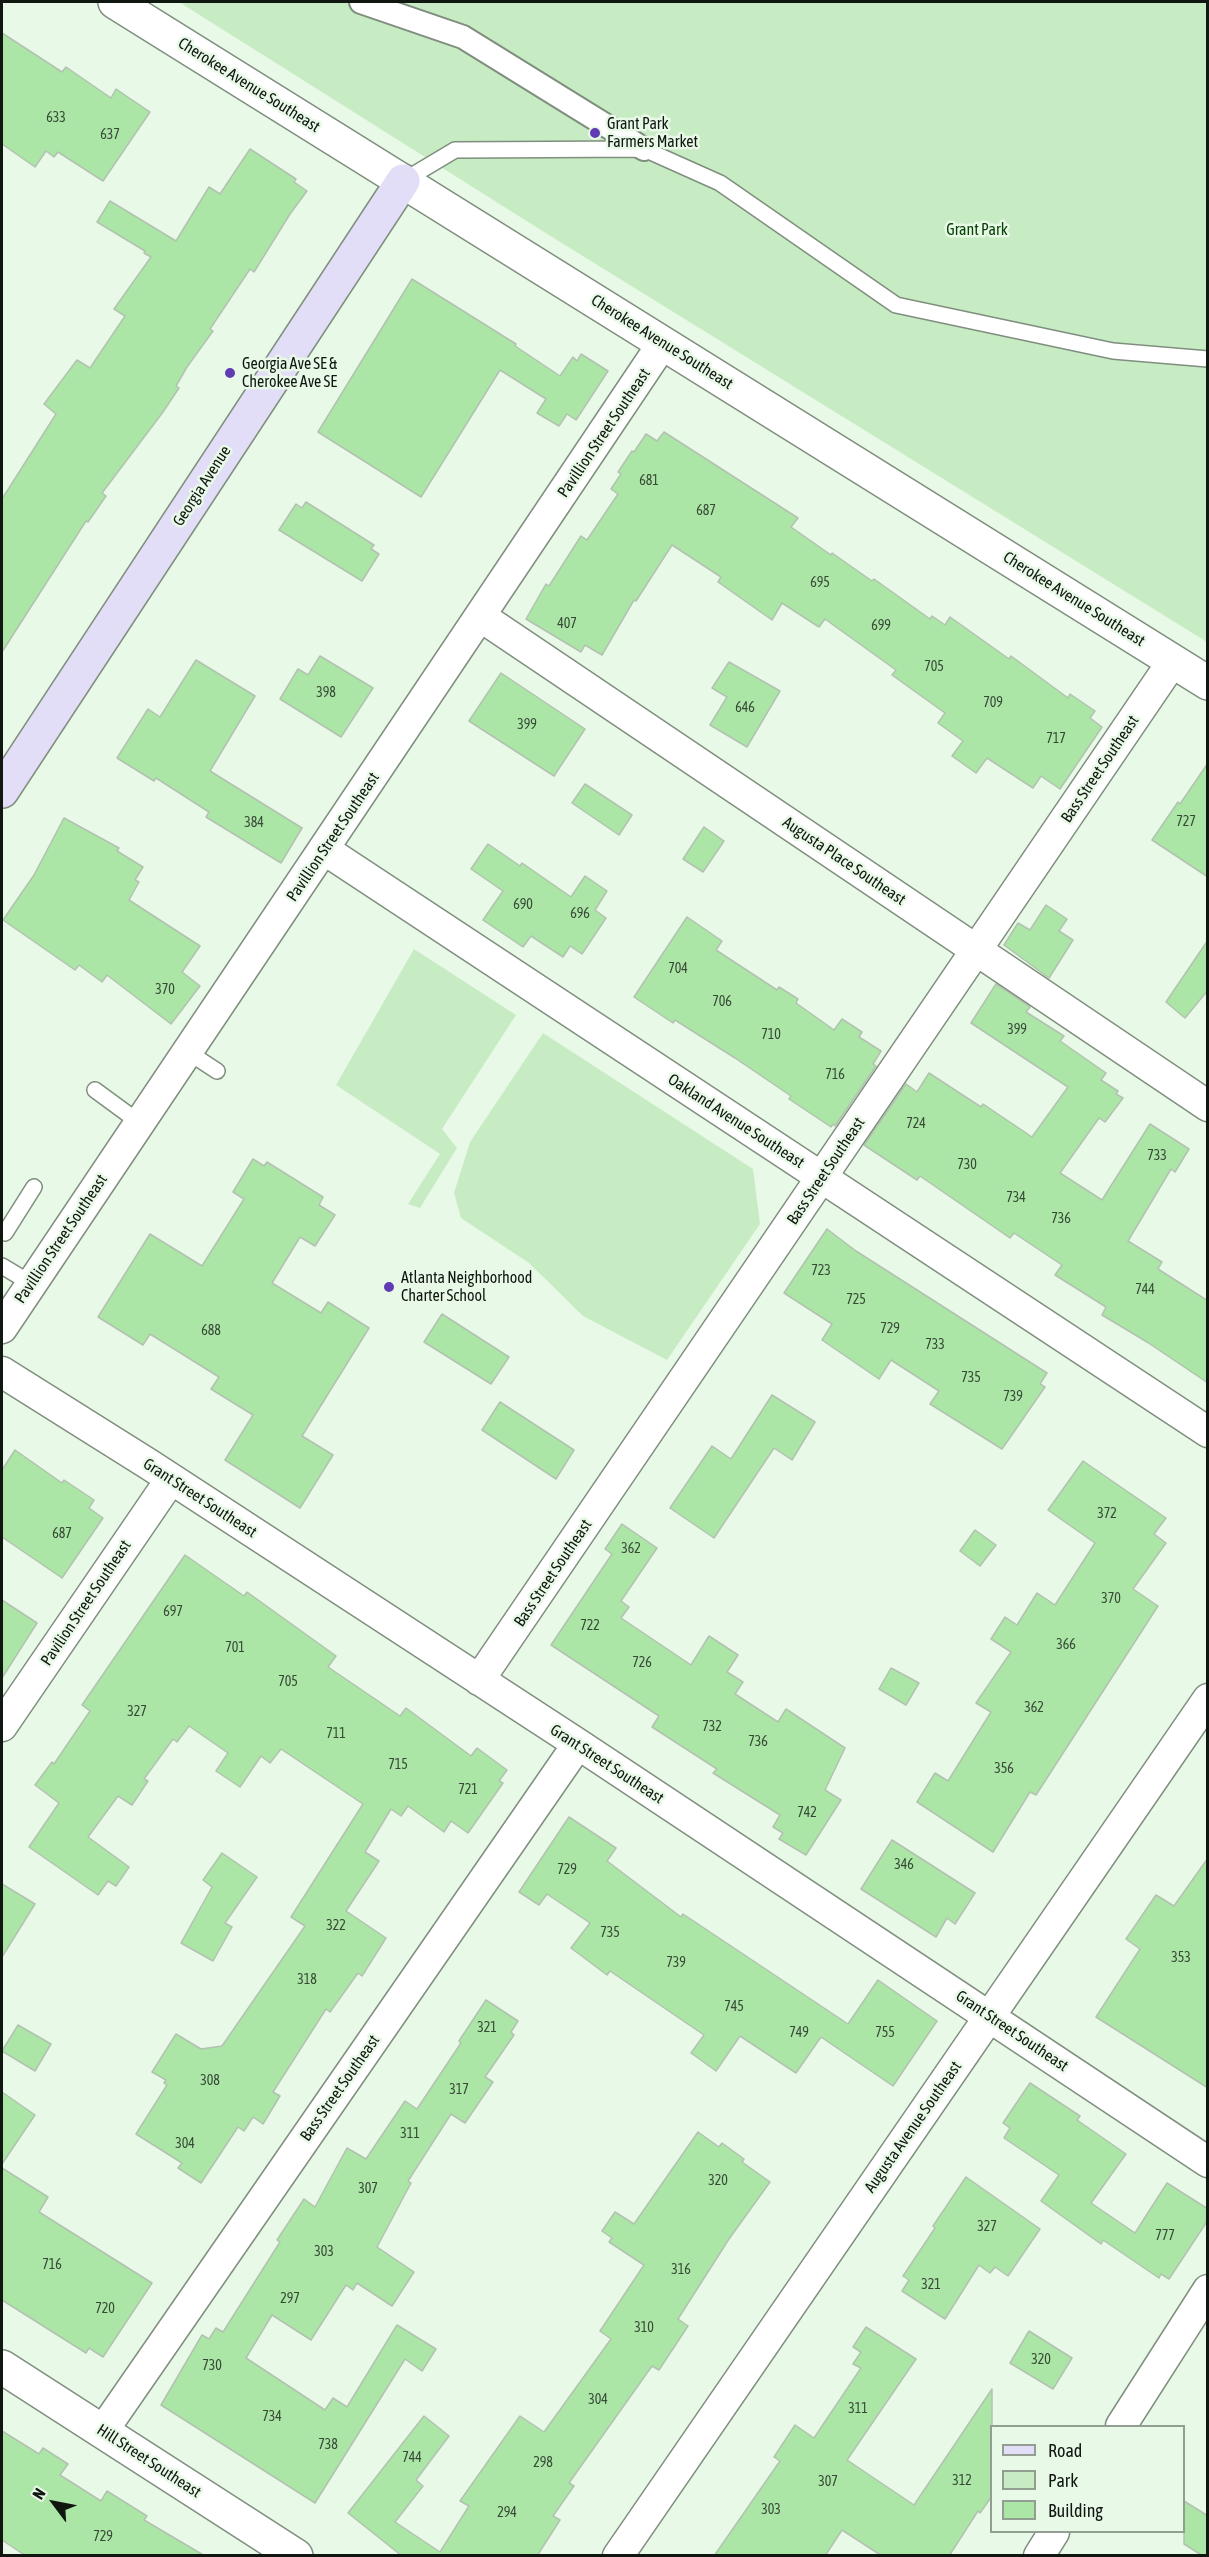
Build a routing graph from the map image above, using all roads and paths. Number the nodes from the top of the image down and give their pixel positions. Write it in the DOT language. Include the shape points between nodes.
graph roads {
  1 [pos="116,2"];
  2 [pos="362,2"];
  3 [pos="644,149"];
  4 [pos="403,181"];
  5 [pos="663,343"];
  6 [pos="1208,359"];
  7 [pos="480,616"];
  8 [pos="1173,661"];
  9 [pos="1208,683"];
  10 [pos="2,791"];
  11 [pos="325,850"];
  12 [pos="977,950"];
  13 [pos="188,1052"];
  14 [pos="218,1071"];
  15 [pos="94,1090"];
  16 [pos="1208,1106"];
  17 [pos="140,1123"];
  18 [pos="822,1177"];
  19 [pos="34,1186"];
  20 [pos="5,1233"];
  21 [pos="2,1266"];
  22 [pos="32,1284"];
  23 [pos="2,1329"];
  24 [pos="2,1372"];
  25 [pos="1208,1432"];
  26 [pos="171,1479"];
  27 [pos="479,1680"];
  28 [pos="1208,1699"];
  29 [pos="2,1726"];
  30 [pos="578,1744"];
  31 [pos="989,2016"];
  32 [pos="1208,2162"];
  33 [pos="1208,2290"];
  34 [pos="2,2367"];
  35 [pos="1122,2425"];
  36 [pos="102,2432"];
  37 [pos="1053,2533"];
  38 [pos="296,2556"];
  39 [pos="618,2556"];
  40 [pos="1039,2556"];
  1 -- 4 [label="street, Cherokee Avenue Southeast"];
  2 -- 3 [label="street" via="463,37"];
  3 -- 4 [label="lane" via="455,150"];
  3 -- 6 [label="lane" via="720,183 896,305 1113,351"];
  4 -- 5 [label="street, Cherokee Avenue Southeast"];
  4 -- 10 [label="main road, Georgia Avenue"];
  5 -- 7 [label="street, Pavillion Street Southeast"];
  5 -- 8 [label="street, Cherokee Avenue Southeast"];
  7 -- 11 [label="street, Pavillion Street Southeast"];
  7 -- 12 [label="street, Augusta Place Southeast"];
  8 -- 9 [label="street, Cherokee Avenue Southeast"];
  8 -- 12 [label="street, Bass Street Southeast"];
  11 -- 13 [label="street, Pavillion Street Southeast"];
  11 -- 18 [label="street, Oakland Avenue Southeast"];
  12 -- 16 [label="street, Augusta Place Southeast"];
  12 -- 18 [label="street, Bass Street Southeast"];
  13 -- 14 [label="lane"];
  13 -- 17 [label="street, Pavillion Street Southeast"];
  15 -- 17 [label="lane"];
  17 -- 22 [label="street, Pavillion Street Southeast"];
  18 -- 25 [label="street, Oakland Avenue Southeast"];
  18 -- 27 [label="street, Bass Street Southeast"];
  19 -- 20 [label="lane"];
  21 -- 22 [label="lane"];
  22 -- 23 [label="street, Pavillion Street Southeast"];
  24 -- 26 [label="street, Grant Street Southeast"];
  26 -- 27 [label="street, Grant Street Southeast"];
  26 -- 29 [label="street, Pavilion Street Southeast"];
  27 -- 30 [label="street, Grant Street Southeast"];
  28 -- 31 [label="street, Augusta Avenue Southeast"];
  30 -- 31 [label="street, Grant Street Southeast"];
  30 -- 36 [label="street, Bass Street Southeast"];
  31 -- 32 [label="street, Grant Street Southeast"];
  31 -- 39 [label="street, Augusta Avenue Southeast"];
  33 -- 35 [label="street"];
  34 -- 36 [label="street, Hill Street Southeast"];
  36 -- 38 [label="street, Hill Street Southeast"];
  37 -- 40 [label="street"];
}
